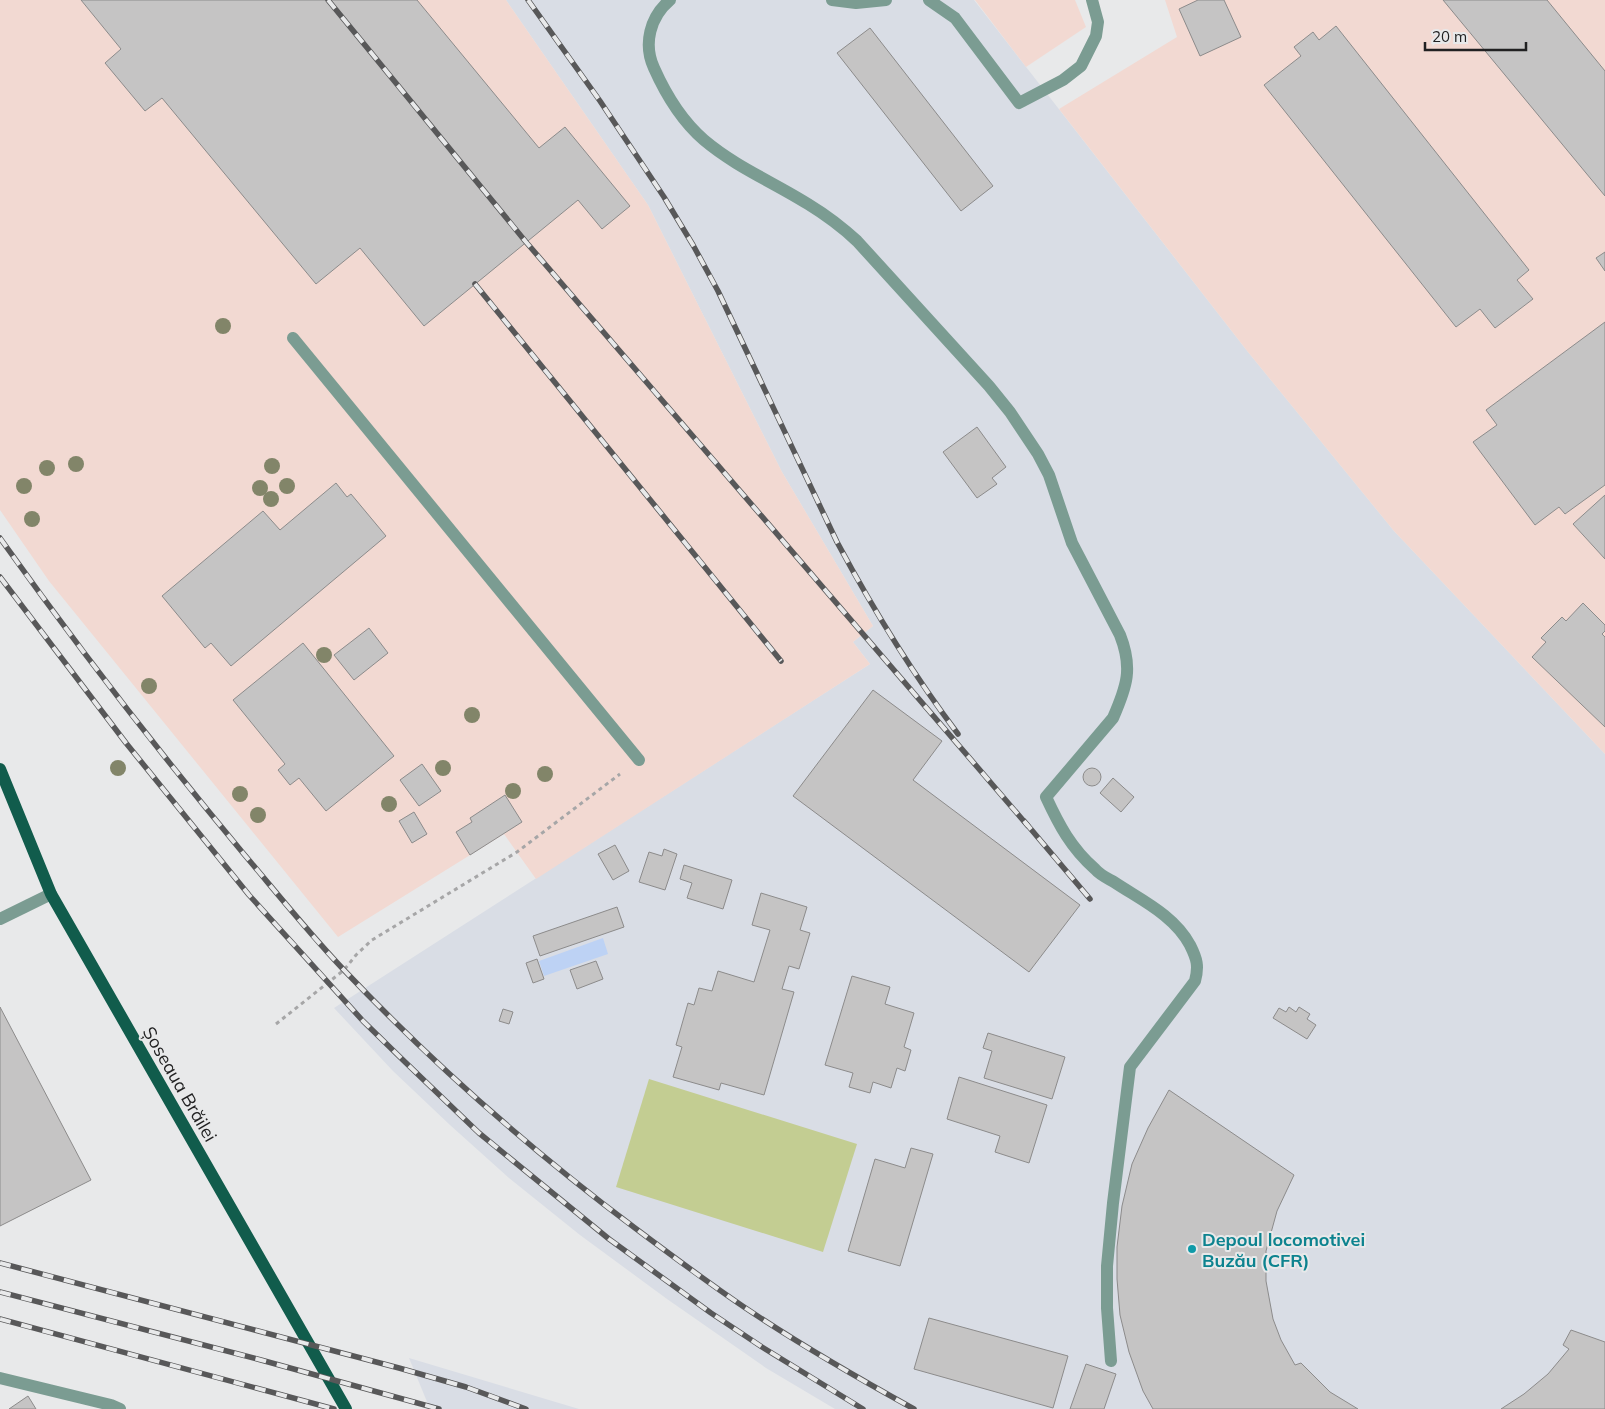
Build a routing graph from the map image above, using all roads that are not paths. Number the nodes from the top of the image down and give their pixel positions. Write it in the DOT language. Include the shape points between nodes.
graph roads {
  1 [pos="670,0"];
  2 [pos="832,0"];
  3 [pos="886,0"];
  4 [pos="929,0"];
  5 [pos="1092,0"];
  6 [pos="293,338"];
  7 [pos="639,760"];
  8 [pos="0,769"];
  9 [pos="51,894"];
  10 [pos="0,919"];
  11 [pos="1111,1361"];
  12 [pos="0,1378"];
  13 [pos="120,1409"];
  14 [pos="346,1409"];
  1 -- 11 [label="street" via="654,18 648,46 652,64 670,99 703,139 722,154 808,204 845,230 989,386 1010,412 1049,475 1072,543 1126,649 1128,674 1114,718 1046,797 1059,826 1096,872 1145,901 1185,935 1198,970 1195,982 1130,1067 1107,1266"];
  2 -- 3 [label="street" via="856,3"];
  4 -- 5 [label="street" via="955,18 1019,103 1063,80 1081,66 1096,36 1098,22"];
  6 -- 7 [label="street"];
  8 -- 9 [label="main road, Șoseaua Brăilei"];
  9 -- 10 [label="street"];
  9 -- 14 [label="main road, Șoseaua Brăilei"];
  12 -- 13 [label="street"];
}
